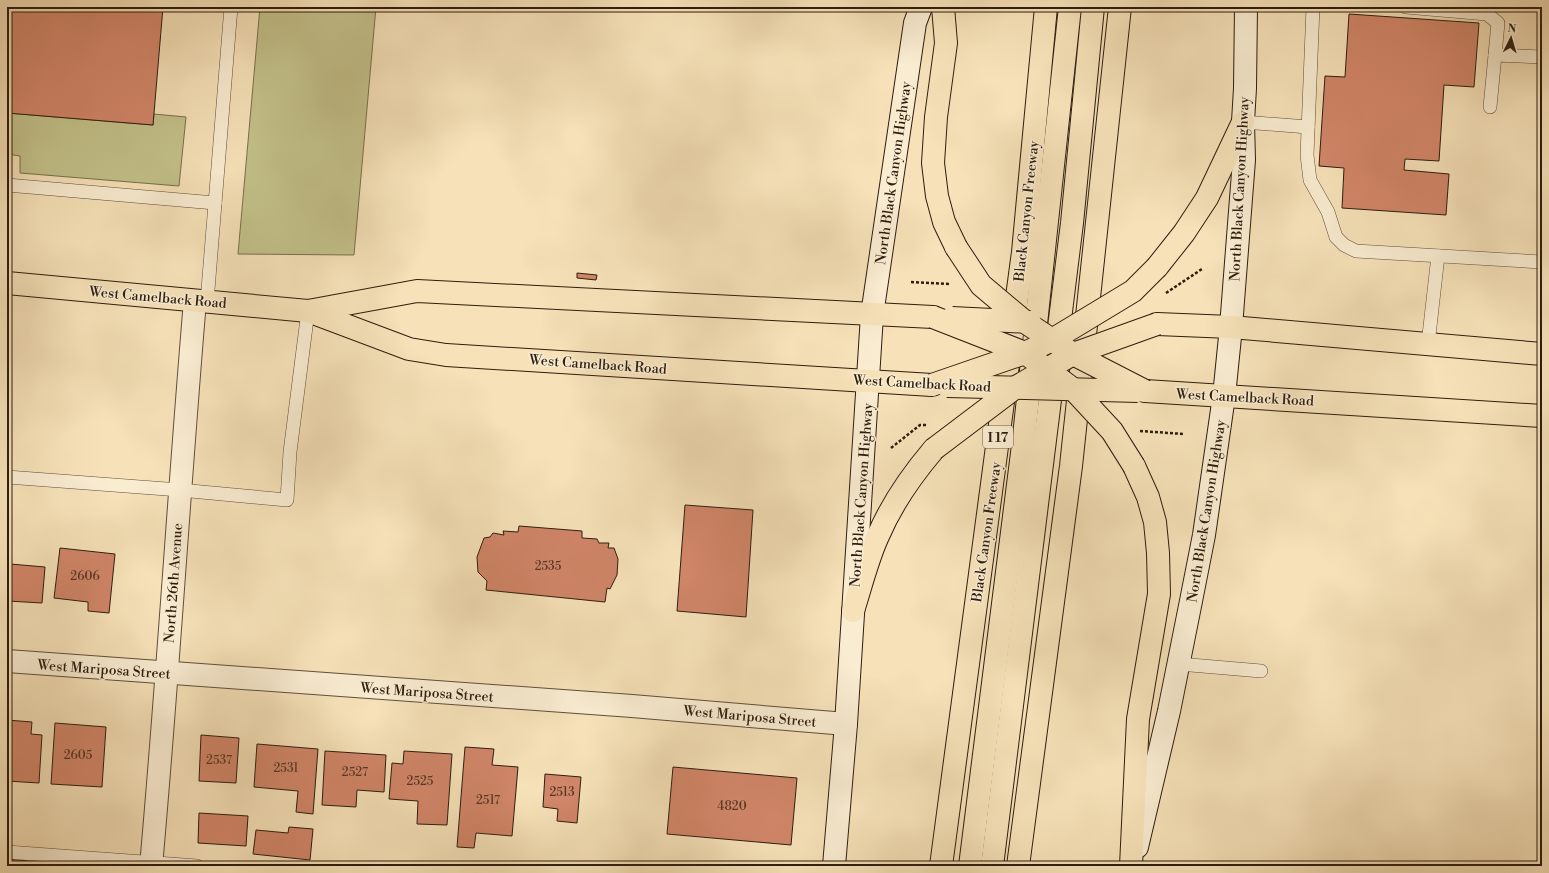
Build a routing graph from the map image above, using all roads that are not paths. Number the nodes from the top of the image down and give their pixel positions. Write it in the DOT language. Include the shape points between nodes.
graph roads {
  1 [pos="231,7"];
  2 [pos="921,7"];
  3 [pos="943,7"];
  4 [pos="1046,7"];
  5 [pos="1070,7"];
  6 [pos="1094,7"];
  7 [pos="1120,7"];
  8 [pos="1246,7"];
  9 [pos="1314,7"];
  10 [pos="1406,7"];
  11 [pos="1495,55"];
  12 [pos="1542,57"];
  13 [pos="1490,107"];
  14 [pos="1243,122"];
  15 [pos="1308,127"];
  16 [pos="7,185"];
  17 [pos="215,203"];
  18 [pos="1438,256"];
  19 [pos="1542,262"];
  20 [pos="7,283"];
  21 [pos="201,301"];
  22 [pos="308,311"];
  23 [pos="872,315"];
  24 [pos="933,317"];
  25 [pos="1025,322"];
  26 [pos="1157,324"];
  27 [pos="1078,325"];
  28 [pos="1231,327"];
  29 [pos="1052,340"];
  30 [pos="1428,344"];
  31 [pos="1025,353"];
  32 [pos="1073,354"];
  33 [pos="1542,354"];
  34 [pos="1047,370"];
  35 [pos="868,381"];
  36 [pos="932,385"];
  37 [pos="1016,387"];
  38 [pos="1073,389"];
  39 [pos="1145,392"];
  40 [pos="1224,396"];
  41 [pos="1542,416"];
  42 [pos="7,477"];
  43 [pos="180,490"];
  44 [pos="853,611"];
  45 [pos="7,661"];
  46 [pos="1179,664"];
  47 [pos="1261,671"];
  48 [pos="167,674"];
  49 [pos="846,724"];
  50 [pos="7,852"];
  51 [pos="151,864"];
  52 [pos="197,866"];
  53 [pos="834,866"];
  54 [pos="941,866"];
  55 [pos="970,866"];
  56 [pos="992,866"];
  57 [pos="1018,866"];
  58 [pos="1132,866"];
  1 -- 17 [label="lane"];
  2 -- 23 [label="main road, North Black Canyon Highway" via="916,23"];
  3 -- 25 [label="main road, bridge" via="946,43 933,163 937,196 944,222 956,247 981,285"];
  4 -- 54 [label="main road, Black Canyon Freeway / I 17" via="1023,252"];
  5 -- 55 [label="main road" via="1022,453"];
  6 -- 56 [label="main road" via="1072,223"];
  7 -- 57 [label="main road" via="1071,466"];
  8 -- 14 [label="main road, North Black Canyon Highway"];
  9 -- 15 [label="lane"];
  10 -- 11 [label="lane" via="1487,14 1498,23"];
  11 -- 12 [label="lane"];
  11 -- 13 [label="lane"];
  14 -- 15 [label="lane"];
  14 -- 27 [label="main road, bridge" via="1206,198 1184,233 1157,267 1133,291"];
  14 -- 28 [label="main road, North Black Canyon Highway" via="1244,160"];
  15 -- 18 [label="lane" via="1307,155 1310,180 1328,212 1336,237 1344,245 1356,251"];
  16 -- 17 [label="lane"];
  17 -- 21 [label="lane"];
  18 -- 19 [label="lane"];
  18 -- 30 [label="lane"];
  20 -- 21 [label="main road, West Camelback Road"];
  21 -- 22 [label="main road, West Camelback Road"];
  21 -- 43 [label="main road, North 26th Avenue" via="189,370"];
  22 -- 23 [label="main road, West Camelback Road" via="417,291"];
  22 -- 35 [label="main road, West Camelback Road" via="409,349 446,355"];
  22 -- 43 [label="lane" via="290,452 287,500"];
  23 -- 24 [label="main road, West Camelback Road"];
  23 -- 35 [label="main road, North Black Canyon Highway"];
  24 -- 25 [label="main road, West Camelback Road, bridge"];
  24 -- 31 [label="main road, bridge"];
  25 -- 27 [label="main road, West Camelback Road, bridge"];
  25 -- 29 [label="main road, bridge"];
  26 -- 27 [label="main road, West Camelback Road, bridge"];
  26 -- 28 [label="main road, West Camelback Road"];
  26 -- 32 [label="main road, bridge"];
  27 -- 29 [label="main road, bridge"];
  28 -- 30 [label="main road, West Camelback Road"];
  28 -- 40 [label="main road, North Black Canyon Highway"];
  29 -- 31 [label="main road, bridge"];
  29 -- 32 [label="main road, bridge"];
  30 -- 33 [label="main road, West Camelback Road"];
  31 -- 34 [label="main road, bridge"];
  31 -- 36 [label="main road, bridge"];
  32 -- 34 [label="main road, bridge"];
  32 -- 39 [label="main road, bridge"];
  34 -- 37 [label="main road, bridge"];
  34 -- 38 [label="main road, bridge"];
  35 -- 36 [label="main road, West Camelback Road"];
  35 -- 44 [label="main road, North Black Canyon Highway"];
  36 -- 37 [label="main road, West Camelback Road, bridge"];
  37 -- 38 [label="main road, West Camelback Road, bridge"];
  37 -- 44 [label="main road, bridge" via="934,449 914,473 895,501 878,536"];
  38 -- 39 [label="main road, West Camelback Road, bridge"];
  38 -- 58 [label="main road, bridge" via="1112,431 1134,466 1148,497 1155,522 1159,594 1138,719"];
  39 -- 40 [label="main road, West Camelback Road"];
  40 -- 41 [label="main road, West Camelback Road"];
  40 -- 46 [label="main road, North Black Canyon Highway" via="1204,535"];
  42 -- 43 [label="lane"];
  43 -- 48 [label="main road, North 26th Avenue"];
  44 -- 49 [label="main road, North Black Canyon Highway"];
  45 -- 48 [label="main road, West Mariposa Street"];
  46 -- 47 [label="lane"];
  46 -- 58 [label="main road, North Black Canyon Highway"];
  48 -- 49 [label="main road, West Mariposa Street" via="632,706"];
  48 -- 51 [label="main road, North 26th Avenue"];
  49 -- 53 [label="main road, North Black Canyon Highway"];
  50 -- 51 [label="lane"];
  51 -- 52 [label="lane"];
}
